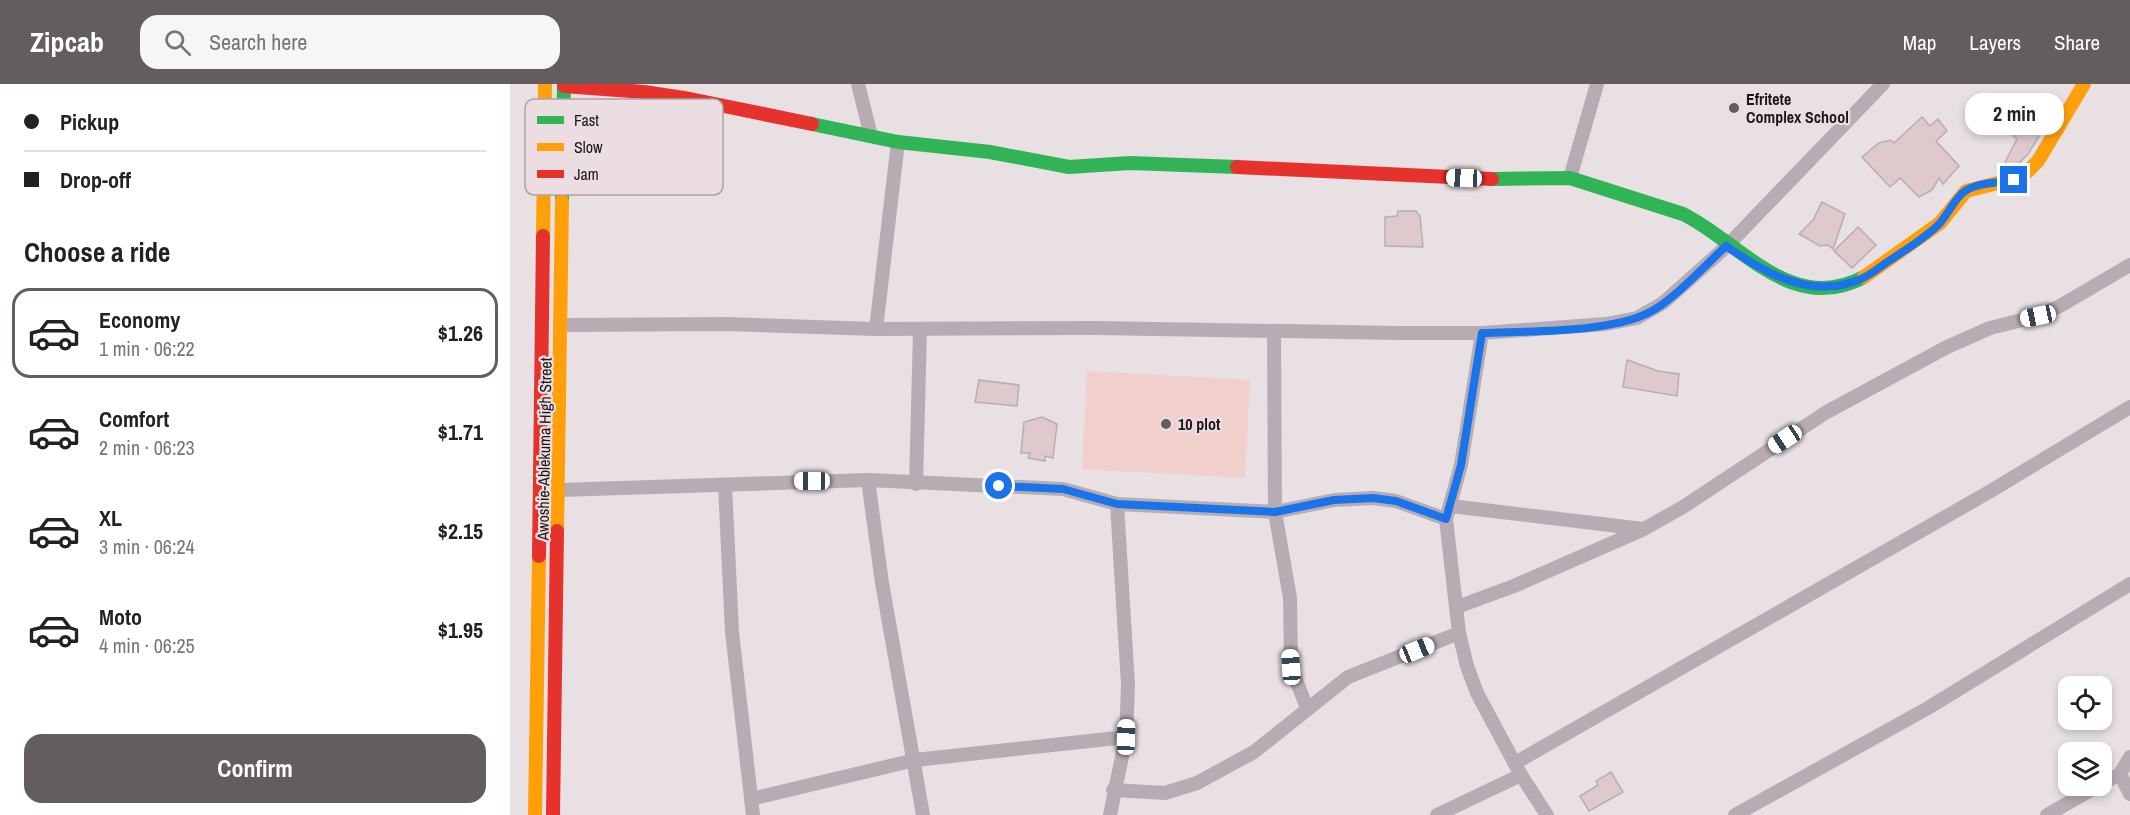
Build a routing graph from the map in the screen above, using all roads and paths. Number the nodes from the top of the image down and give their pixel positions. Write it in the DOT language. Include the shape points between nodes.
graph roads {
  1 [pos="545,84"];
  2 [pos="858,84"];
  3 [pos="1597,84"];
  4 [pos="1883,84"];
  5 [pos="2084,84"];
  6 [pos="564,85"];
  7 [pos="545,99"];
  8 [pos="690,99"];
  9 [pos="723,106"];
  10 [pos="871,136"];
  11 [pos="898,142"];
  12 [pos="1570,178"];
  13 [pos="543,195"];
  14 [pos="563,195"];
  15 [pos="1726,246"];
  16 [pos="2130,265"];
  17 [pos="562,325"];
  18 [pos="876,329"];
  19 [pos="920,330"];
  20 [pos="1274,333"];
  21 [pos="1482,333"];
  22 [pos="2130,406"];
  23 [pos="868,480"];
  24 [pos="916,484"];
  25 [pos="725,485"];
  26 [pos="560,490"];
  27 [pos="1117,504"];
  28 [pos="1275,512"];
  29 [pos="1449,513"];
  30 [pos="1644,529"];
  31 [pos="2130,584"];
  32 [pos="1456,607"];
  33 [pos="1459,633"];
  34 [pos="1307,708"];
  35 [pos="1126,737"];
  36 [pos="2130,757"];
  37 [pos="915,760"];
  38 [pos="1518,769"];
  39 [pos="2120,774"];
  40 [pos="2112,778"];
  41 [pos="1113,790"];
  42 [pos="2130,794"];
  43 [pos="2081,796"];
  44 [pos="751,799"];
  45 [pos="535,815"];
  46 [pos="554,815"];
  47 [pos="753,815"];
  48 [pos="923,815"];
  49 [pos="1110,815"];
  50 [pos="1437,815"];
  51 [pos="1547,815"];
  52 [pos="1735,815"];
  53 [pos="2047,815"];
  1 -- 7 [label="street, Awoshie-Ablekuma High Street"];
  2 -- 10 [label="street"];
  3 -- 12 [label="street"];
  4 -- 15 [label="street"];
  5 -- 15 [label="street" via="2038,161 2022,177 1966,191 1940,223 1862,279 1833,287 1802,285 1756,266"];
  6 -- 8 [label="street"];
  9 -- 10 [label="street"];
  10 -- 11 [label="street"];
  11 -- 12 [label="street" via="990,152 1069,167 1200,164 1511,180"];
  11 -- 18 [label="street"];
  12 -- 15 [label="street" via="1683,214 1699,222"];
  13 -- 45 [label="street, Awoshie-Ablekuma High Street"];
  14 -- 17 [label="street, Awoshie-Ablekuma High Street"];
  15 -- 21 [label="street" via="1663,303 1637,318 1562,329"];
  16 -- 30 [label="street" via="2045,313 1990,328 1947,347 1825,413"];
  17 -- 18 [label="street" via="727,324"];
  17 -- 26 [label="street, Awoshie-Ablekuma High Street"];
  18 -- 19 [label="street"];
  19 -- 20 [label="street" via="1084,328"];
  19 -- 24 [label="street"];
  20 -- 21 [label="street"];
  20 -- 28 [label="street"];
  21 -- 29 [label="street" via="1472,405"];
  22 -- 38 [label="street"];
  23 -- 24 [label="street"];
  23 -- 25 [label="street"];
  23 -- 37 [label="street" via="882,583"];
  24 -- 27 [label="street" via="1063,489"];
  25 -- 26 [label="street"];
  25 -- 44 [label="street" via="732,632"];
  26 -- 46 [label="street, Awoshie-Ablekuma High Street"];
  27 -- 28 [label="street"];
  27 -- 35 [label="street" via="1128,685"];
  28 -- 29 [label="street" via="1355,497"];
  28 -- 34 [label="street" via="1290,597 1291,667"];
  29 -- 30 [label="street"];
  29 -- 32 [label="street"];
  30 -- 32 [label="street"];
  31 -- 52 [label="street" via="1928,708"];
  32 -- 33 [label="street"];
  33 -- 34 [label="street" via="1348,677"];
  33 -- 38 [label="street" via="1477,693"];
  34 -- 41 [label="street" via="1254,752 1197,783 1165,793"];
  35 -- 37 [label="street"];
  35 -- 41 [label="street"];
  36 -- 39 [label="street"];
  37 -- 44 [label="street"];
  37 -- 48 [label="street"];
  38 -- 50 [label="street"];
  38 -- 51 [label="street"];
  39 -- 40 [label="street"];
  39 -- 42 [label="street"];
  41 -- 49 [label="street"];
  43 -- 53 [label="street"];
  44 -- 47 [label="street"];
}
